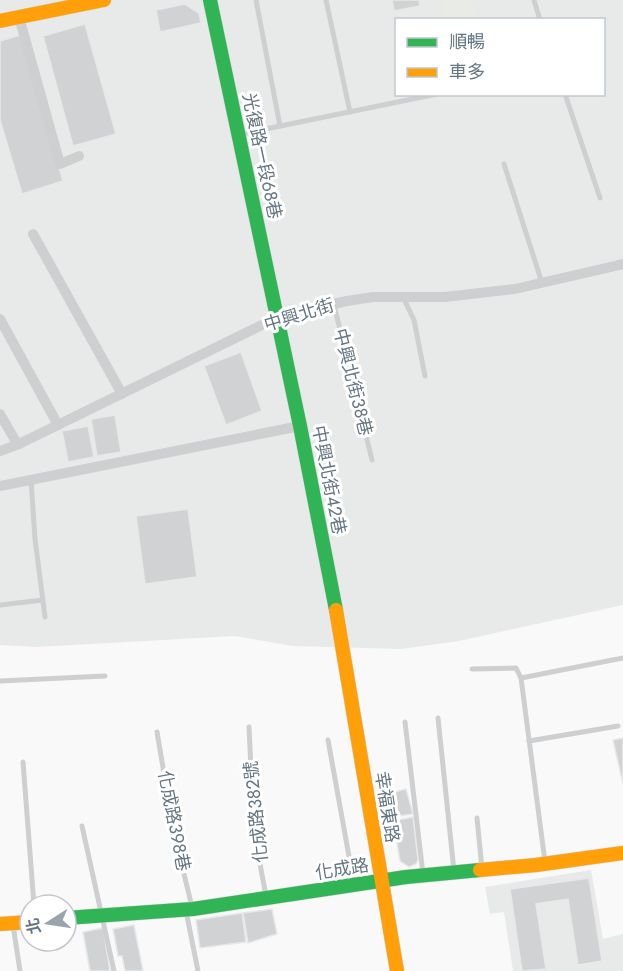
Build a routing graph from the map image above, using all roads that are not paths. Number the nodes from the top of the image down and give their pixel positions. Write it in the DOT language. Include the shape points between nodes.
graph roads {
  1 [pos="104,0"];
  2 [pos="210,0"];
  3 [pos="256,0"];
  4 [pos="326,0"];
  5 [pos="534,0"];
  6 [pos="52,5"];
  7 [pos="19,17"];
  8 [pos="539,18"];
  9 [pos="0,21"];
  10 [pos="427,96"];
  11 [pos="566,96"];
  12 [pos="350,112"];
  13 [pos="280,126"];
  14 [pos="238,134"];
  15 [pos="79,156"];
  16 [pos="504,164"];
  17 [pos="600,198"];
  18 [pos="33,234"];
  19 [pos="623,264"];
  20 [pos="542,283"];
  21 [pos="403,297"];
  22 [pos="334,304"];
  23 [pos="0,319"];
  24 [pos="278,319"];
  25 [pos="425,376"];
  26 [pos="122,394"];
  27 [pos="0,414"];
  28 [pos="58,425"];
  29 [pos="300,426"];
  30 [pos="19,444"];
  31 [pos="0,451"];
  32 [pos="372,460"];
  33 [pos="31,480"];
  34 [pos="0,486"];
  35 [pos="43,600"];
  36 [pos="0,605"];
  37 [pos="45,617"];
  38 [pos="343,649"];
  39 [pos="623,658"];
  40 [pos="472,669"];
  41 [pos="105,676"];
  42 [pos="521,678"];
  43 [pos="0,681"];
  44 [pos="438,718"];
  45 [pos="405,722"];
  46 [pos="618,726"];
  47 [pos="249,727"];
  48 [pos="157,732"];
  49 [pos="328,740"];
  50 [pos="529,741"];
  51 [pos="23,762"];
  52 [pos="477,818"];
  53 [pos="82,826"];
  54 [pos="623,853"];
  55 [pos="546,863"];
  56 [pos="482,870"];
  57 [pos="455,873"];
  58 [pos="423,876"];
  59 [pos="381,881"];
  60 [pos="355,885"];
  61 [pos="33,893"];
  62 [pos="267,898"];
  63 [pos="189,909"];
  64 [pos="103,914"];
  65 [pos="78,917"];
  66 [pos="6,924"];
  67 [pos="20,971"];
  68 [pos="114,971"];
  69 [pos="198,971"];
  70 [pos="397,971"];
  1 -- 6 [label="street"];
  2 -- 14 [label="street, 光復路一段68巷"];
  3 -- 13 [label="lane"];
  4 -- 12 [label="lane"];
  5 -- 8 [label="lane"];
  6 -- 7 [label="street"];
  7 -- 9 [label="street"];
  7 -- 15 [label="street" via="60,164"];
  10 -- 12 [label="lane"];
  11 -- 17 [label="lane"];
  12 -- 13 [label="lane"];
  13 -- 14 [label="lane"];
  14 -- 24 [label="street, 光復路一段68巷"];
  16 -- 20 [label="lane"];
  18 -- 26 [label="street"];
  19 -- 20 [label="street, 中興北街"];
  20 -- 21 [label="street, 中興北街" via="445,297"];
  21 -- 22 [label="street, 中興北街" via="373,297"];
  21 -- 25 [label="lane" via="414,320"];
  22 -- 24 [label="street, 中興北街"];
  22 -- 32 [label="lane, 中興北街38巷"];
  23 -- 28 [label="street"];
  24 -- 26 [label="street, 中興北街"];
  24 -- 29 [label="street, 中興北街42巷"];
  26 -- 28 [label="street, 中興北街"];
  27 -- 30 [label="street"];
  28 -- 30 [label="street, 中興北街"];
  29 -- 33 [label="street"];
  29 -- 38 [label="street, 中興北街42巷"];
  30 -- 31 [label="street, 中興北街"];
  33 -- 34 [label="street"];
  33 -- 35 [label="lane"];
  35 -- 36 [label="lane"];
  35 -- 37 [label="lane"];
  38 -- 59 [label="street, 幸福東路"];
  39 -- 42 [label="lane"];
  40 -- 42 [label="lane" via="516,668"];
  41 -- 43 [label="lane"];
  42 -- 50 [label="lane"];
  44 -- 57 [label="lane"];
  45 -- 58 [label="lane"];
  46 -- 50 [label="lane"];
  47 -- 62 [label="lane, 化成路382號" via="254,832"];
  48 -- 63 [label="lane, 化成路398巷"];
  49 -- 60 [label="lane"];
  50 -- 55 [label="lane"];
  51 -- 61 [label="lane"];
  52 -- 56 [label="lane"];
  53 -- 64 [label="lane"];
  54 -- 55 [label="street, 化成路"];
  55 -- 56 [label="street, 化成路"];
  56 -- 57 [label="street, 化成路"];
  57 -- 58 [label="street, 化成路"];
  58 -- 59 [label="street, 化成路"];
  59 -- 60 [label="street, 化成路"];
  59 -- 70 [label="street, 幸福東路"];
  60 -- 62 [label="street, 化成路"];
  62 -- 63 [label="street, 化成路"];
  63 -- 64 [label="street, 化成路"];
  63 -- 69 [label="lane, 化成路398巷"];
  64 -- 65 [label="street, 化成路"];
  64 -- 68 [label="lane"];
  66 -- 67 [label="lane"];
}
